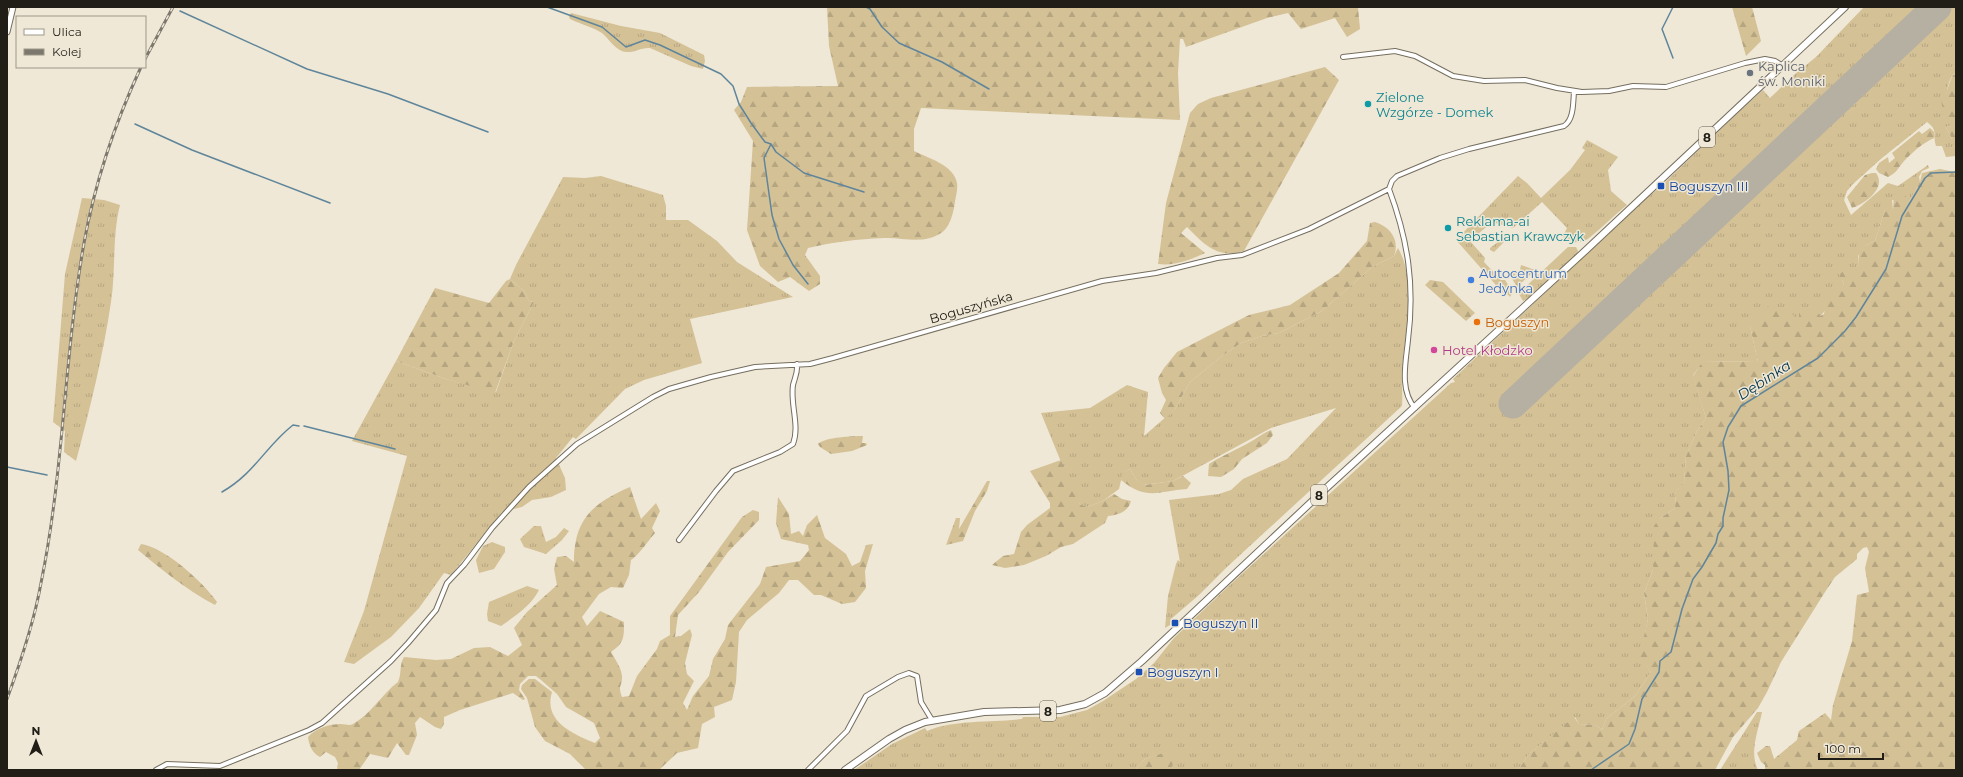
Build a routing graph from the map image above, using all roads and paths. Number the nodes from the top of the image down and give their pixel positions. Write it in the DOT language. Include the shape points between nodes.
graph roads {
  1 [pos="13,7"];
  2 [pos="1845,7"];
  3 [pos="7,32"];
  4 [pos="1343,57"];
  5 [pos="1783,66"];
  6 [pos="1574,92"];
  7 [pos="1389,188"];
  8 [pos="796,364"];
  9 [pos="1415,408"];
  10 [pos="679,540"];
  11 [pos="932,720"];
  12 [pos="156,770"];
  13 [pos="808,770"];
  14 [pos="845,770"];
  1 -- 3 [label="street"];
  2 -- 5 [label="highway, 8"];
  4 -- 6 [label="street" via="1395,51 1415,56 1453,76 1484,81 1525,80"];
  5 -- 6 [label="street" via="1776,61 1765,60 1745,63 1666,87 1633,86 1608,91"];
  5 -- 9 [label="highway, 8"];
  6 -- 7 [label="street" via="1569,122 1564,126 1440,158 1397,176"];
  7 -- 8 [label="street, Boguszyńska" via="1309,229 1242,255 1102,281 833,358 810,364"];
  7 -- 9 [label="street" via="1404,239 1412,289 1405,379 1408,397"];
  8 -- 10 [label="street" via="798,372 793,392 793,444 773,456 733,472"];
  8 -- 12 [label="street, Boguszyńska" via="755,367 669,389 591,434 559,459 519,497 447,583 436,610 408,643 322,723 220,766 167,764"];
  9 -- 11 [label="highway, 8" via="1102,695 1085,704 1060,710 998,711"];
  11 -- 13 [label="street" via="921,702 917,676 910,673 898,677 866,696 846,731"];
  11 -- 14 [label="highway, 8" via="905,730"];
}
